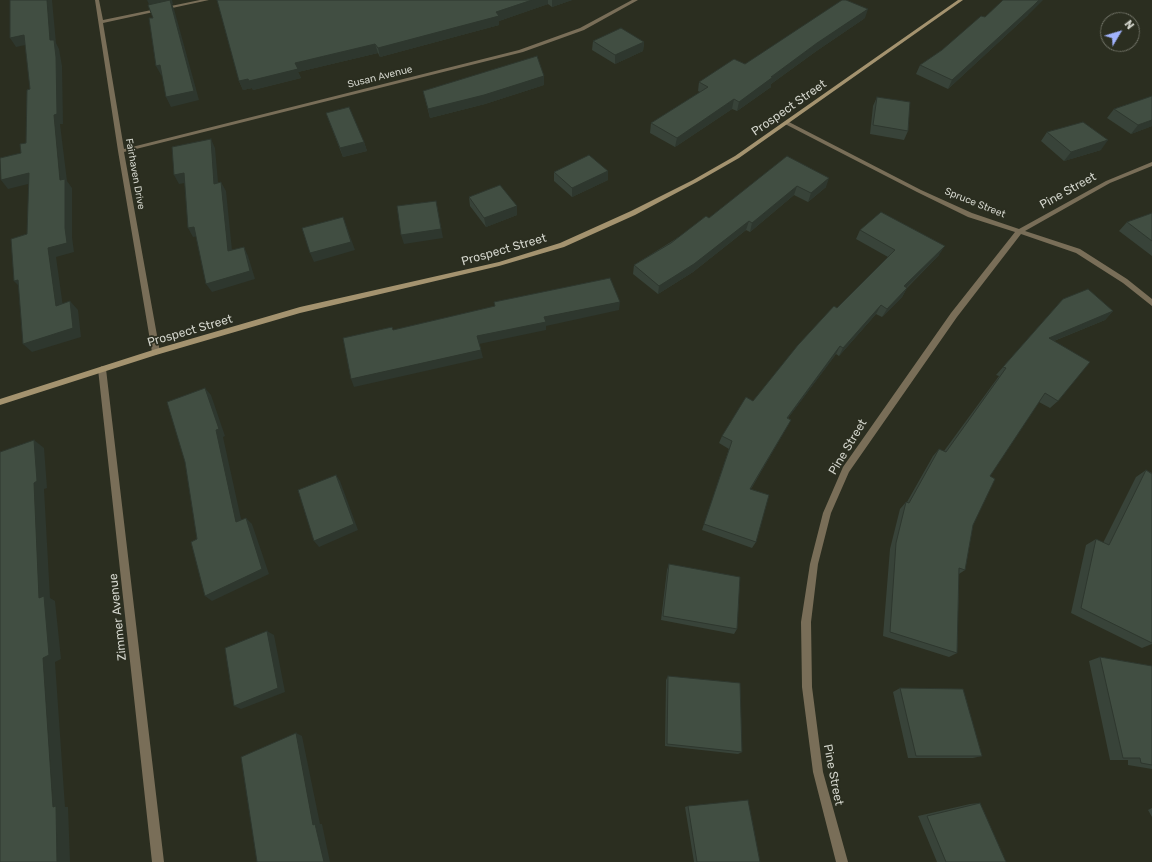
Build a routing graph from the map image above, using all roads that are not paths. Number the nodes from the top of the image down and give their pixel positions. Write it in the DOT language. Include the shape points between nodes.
graph roads {
  1 [pos="97,0"];
  2 [pos="207,0"];
  3 [pos="636,0"];
  4 [pos="961,0"];
  5 [pos="100,22"];
  6 [pos="787,123"];
  7 [pos="120,151"];
  8 [pos="1152,164"];
  9 [pos="1020,231"];
  10 [pos="1152,303"];
  11 [pos="156,352"];
  12 [pos="102,369"];
  13 [pos="0,402"];
  14 [pos="158,862"];
  15 [pos="842,862"];
  1 -- 5 [label="street, Fairhaven Drive"];
  2 -- 5 [label="street"];
  3 -- 7 [label="street, Susan Avenue" via="582,29 521,51"];
  4 -- 6 [label="main road, Prospect Street"];
  5 -- 7 [label="street, Fairhaven Drive"];
  6 -- 9 [label="street, Spruce Street" via="970,215"];
  6 -- 11 [label="main road, Prospect Street" via="695,181 562,245 491,266 300,310"];
  7 -- 11 [label="street, Fairhaven Drive"];
  8 -- 9 [label="street, Pine Street" via="1108,182"];
  9 -- 10 [label="street, Spruce Street" via="1078,251 1125,281"];
  9 -- 15 [label="street, Pine Street" via="954,315 874,428 846,470 827,513 814,564 806,622 807,687 818,772"];
  11 -- 12 [label="main road, Prospect Street"];
  12 -- 13 [label="main road, Prospect Street"];
  12 -- 14 [label="street, Zimmer Avenue"];
}
